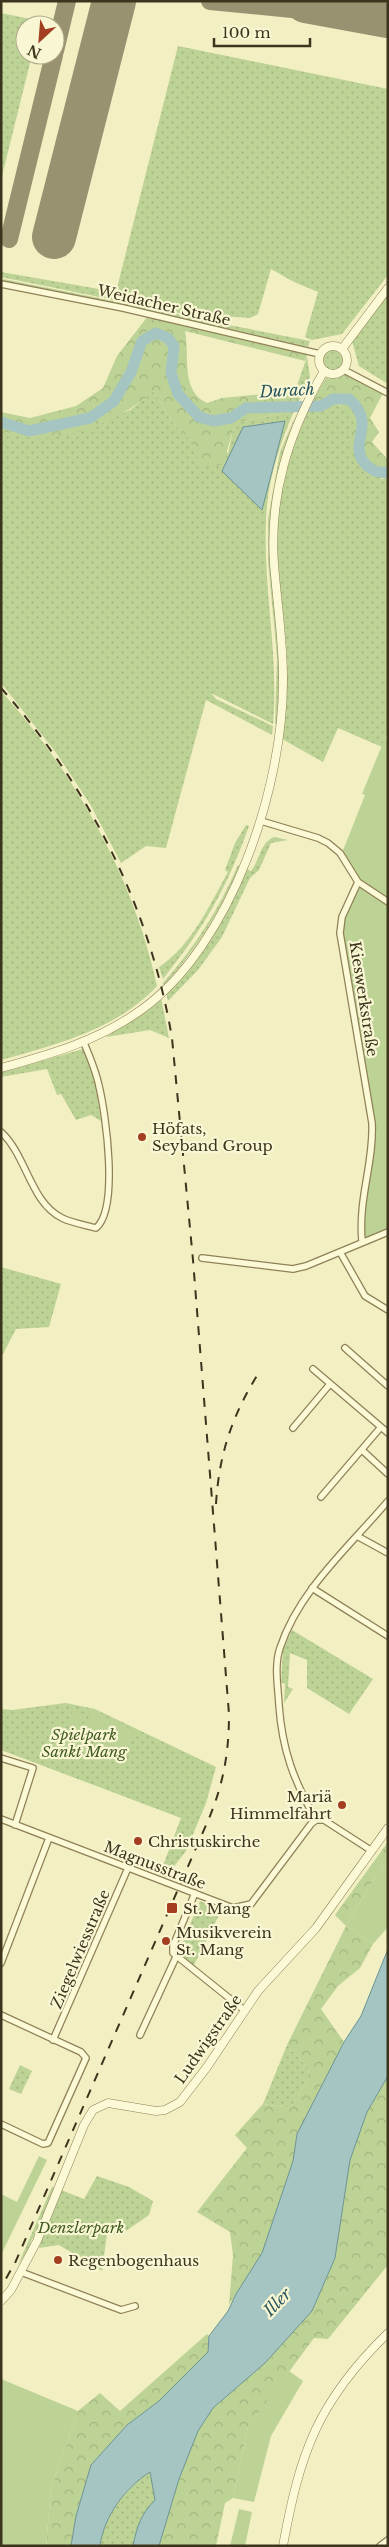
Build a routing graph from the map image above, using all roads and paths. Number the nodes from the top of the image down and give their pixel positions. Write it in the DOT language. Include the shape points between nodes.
graph roads {
  1 [pos="1,284"];
  2 [pos="388,288"];
  3 [pos="342,349"];
  4 [pos="320,354"];
  5 [pos="344,370"];
  6 [pos="324,371"];
  7 [pos="388,393"];
  8 [pos="261,822"];
  9 [pos="358,882"];
  10 [pos="388,902"];
  11 [pos="84,1043"];
  12 [pos="1,1068"];
  13 [pos="1,1132"];
  14 [pos="388,1232"];
  15 [pos="362,1241"];
  16 [pos="340,1252"];
  17 [pos="202,1258"];
  18 [pos="388,1310"];
  19 [pos="345,1348"];
  20 [pos="313,1369"];
  21 [pos="330,1384"];
  22 [pos="388,1386"];
  23 [pos="381,1427"];
  24 [pos="293,1428"];
  25 [pos="388,1433"];
  26 [pos="362,1450"];
  27 [pos="388,1474"];
  28 [pos="321,1497"];
  29 [pos="388,1501"];
  30 [pos="357,1536"];
  31 [pos="388,1553"];
  32 [pos="312,1588"];
  33 [pos="388,1636"];
  34 [pos="1,1758"];
  35 [pos="1,1819"];
  36 [pos="316,1820"];
  37 [pos="15,1825"];
  38 [pos="388,1828"];
  39 [pos="49,1838"];
  40 [pos="372,1851"];
  41 [pos="128,1868"];
  42 [pos="195,1893"];
  43 [pos="3,1954"];
  44 [pos="176,1957"];
  45 [pos="1,1963"];
  46 [pos="244,2010"];
  47 [pos="1,2015"];
  48 [pos="140,2035"];
  49 [pos="53,2040"];
  50 [pos="1,2124"];
  51 [pos="21,2272"];
  52 [pos="1,2301"];
  53 [pos="135,2306"];
  54 [pos="388,2333"];
  55 [pos="388,2540"];
  56 [pos="284,2546"];
  57 [pos="380,2546"];
  1 -- 4 [label="street, Weidacher Straße" via="123,308"];
  2 -- 3 [label="street"];
  3 -- 4 [label="street" via="330,346"];
  3 -- 5 [label="street" via="348,361"];
  4 -- 6 [label="street" via="319,363"];
  5 -- 6 [label="street" via="332,374"];
  5 -- 7 [label="street"];
  6 -- 8 [label="street" via="310,394 286,450 277,492 273,524 283,681 279,738"];
  8 -- 9 [label="street" via="328,843 340,853"];
  8 -- 11 [label="street" via="220,915 188,963 141,1010"];
  9 -- 10 [label="street"];
  9 -- 15 [label="street, Kieswerkstraße" via="342,917 340,933 372,1123 360,1218"];
  11 -- 12 [label="street"];
  11 -- 13 [label="street" via="100,1088 110,1190 106,1215 96,1228 63,1219 51,1211"];
  14 -- 15 [label="street"];
  15 -- 16 [label="street"];
  16 -- 17 [label="street" via="293,1269"];
  16 -- 18 [label="street" via="364,1296"];
  19 -- 22 [label="street"];
  20 -- 21 [label="street"];
  21 -- 23 [label="street"];
  21 -- 24 [label="street"];
  23 -- 25 [label="street"];
  23 -- 26 [label="street"];
  26 -- 27 [label="street"];
  26 -- 28 [label="street"];
  29 -- 30 [label="street"];
  30 -- 31 [label="street"];
  30 -- 32 [label="street"];
  32 -- 33 [label="street"];
  32 -- 36 [label="street" via="279,1648 277,1672 285,1750"];
  34 -- 37 [label="street" via="33,1768"];
  35 -- 37 [label="street, Magnusstraße"];
  36 -- 40 [label="street" via="324,1820"];
  36 -- 42 [label="street, Magnusstraße" via="251,1904 233,1908"];
  37 -- 39 [label="street, Magnusstraße"];
  38 -- 40 [label="street, Ludwigstraße"];
  39 -- 41 [label="street, Magnusstraße"];
  39 -- 43 [label="street"];
  40 -- 46 [label="street, Ludwigstraße" via="316,1928"];
  41 -- 42 [label="street, Magnusstraße"];
  41 -- 49 [label="street, Ziegelwiesstraße"];
  42 -- 44 [label="street" via="173,1946"];
  43 -- 45 [label="street"];
  44 -- 46 [label="street"];
  44 -- 48 [label="street"];
  46 -- 51 [label="street, Ludwigstraße" via="208,2067 180,2102 165,2110 116,2103 93,2110"];
  47 -- 49 [label="street"];
  49 -- 50 [label="street" via="81,2052 86,2058 51,2141 43,2144"];
  51 -- 52 [label="street, Ludwigstraße"];
  51 -- 53 [label="street" via="121,2310"];
  54 -- 56 [label="street" via="352,2372 320,2419 298,2476"];
  55 -- 57 [label="street"];
}
